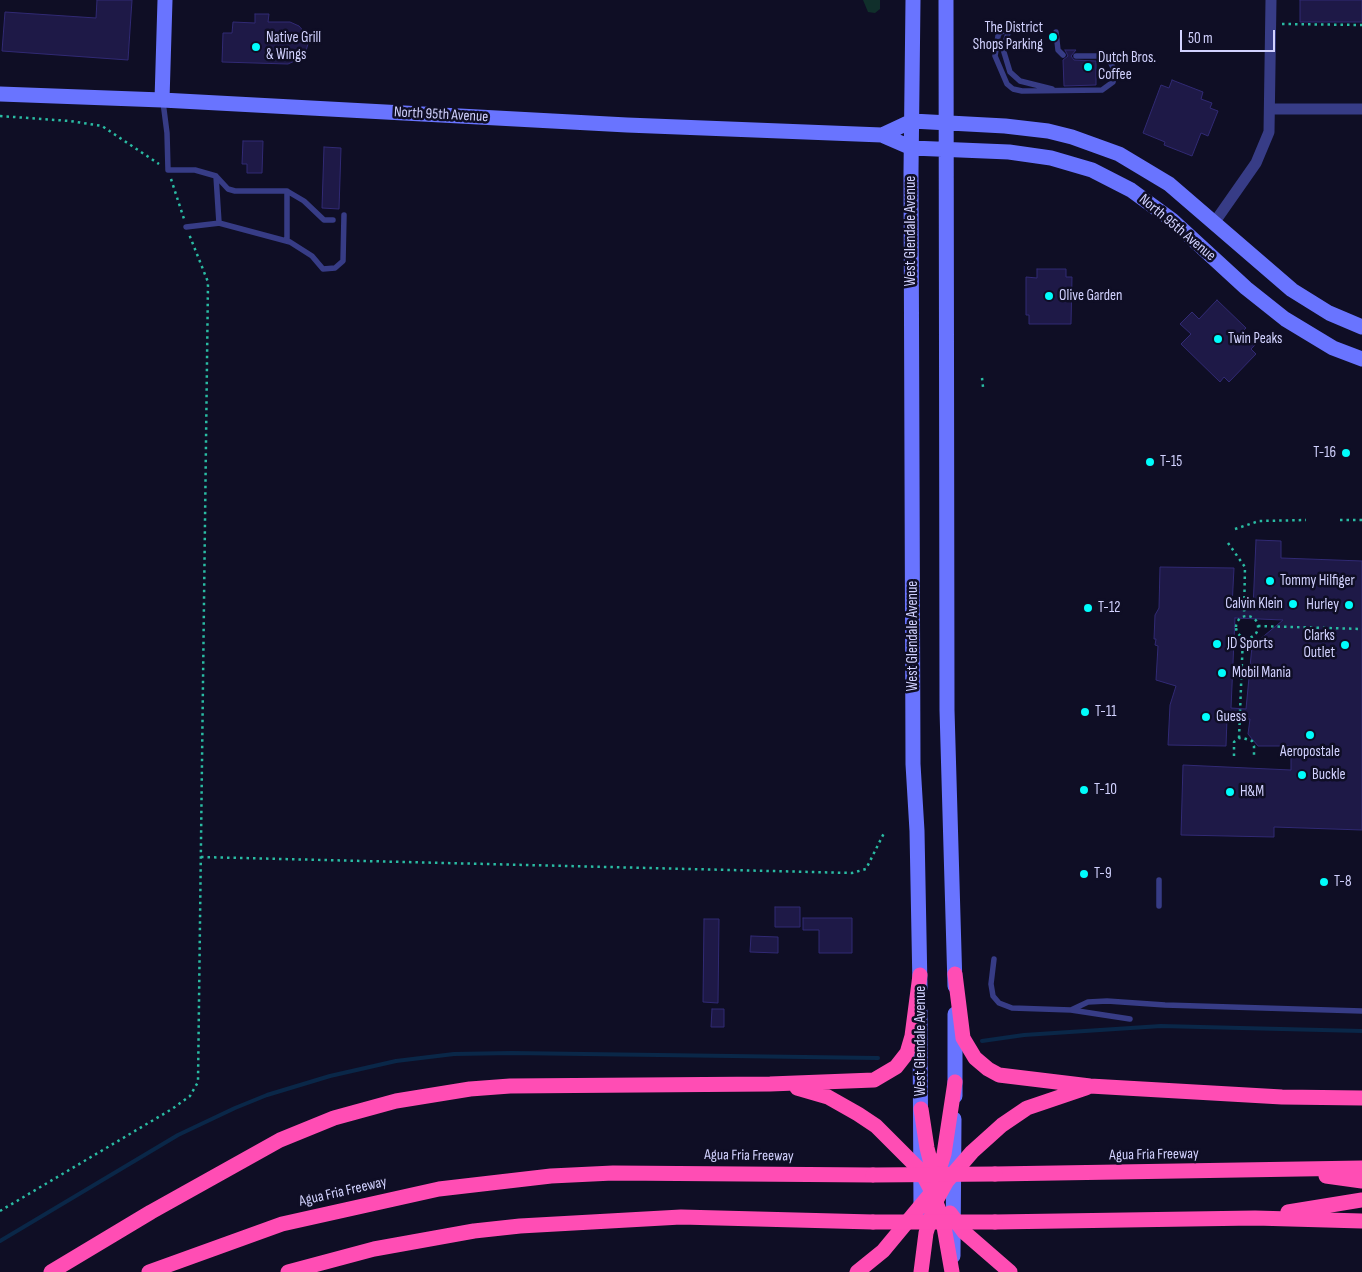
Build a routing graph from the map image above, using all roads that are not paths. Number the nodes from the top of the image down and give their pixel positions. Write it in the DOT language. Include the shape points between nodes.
graph roads {
  1 [pos="165,0"];
  2 [pos="913,0"];
  3 [pos="946,0"];
  4 [pos="1271,0"];
  5 [pos="1056,32"];
  6 [pos="1063,56"];
  7 [pos="1076,56"];
  8 [pos="1057,90"];
  9 [pos="0,94"];
  10 [pos="162,100"];
  11 [pos="1270,109"];
  12 [pos="1362,109"];
  13 [pos="912,121"];
  14 [pos="946,122"];
  15 [pos="882,135"];
  16 [pos="912,148"];
  17 [pos="946,148"];
  18 [pos="216,176"];
  19 [pos="287,191"];
  20 [pos="344,215"];
  21 [pos="333,220"];
  22 [pos="220,223"];
  23 [pos="1214,224"];
  24 [pos="186,227"];
  25 [pos="287,241"];
  26 [pos="1362,326"];
  27 [pos="1362,359"];
  28 [pos="1159,880"];
  29 [pos="1159,906"];
  30 [pos="994,959"];
  31 [pos="955,974"];
  32 [pos="920,975"];
  33 [pos="1070,1010"];
  34 [pos="1362,1011"];
  35 [pos="1130,1019"];
  36 [pos="955,1082"];
  37 [pos="770,1084"];
  38 [pos="1090,1086"];
  39 [pos="1362,1098"];
  40 [pos="921,1109"];
  41 [pos="1362,1168"];
  42 [pos="921,1171"];
  43 [pos="1280,1171"];
  44 [pos="954,1172"];
  45 [pos="1362,1181"];
  46 [pos="936,1192"];
  47 [pos="1362,1200"];
  48 [pos="921,1207"];
  49 [pos="1255,1218"];
  50 [pos="954,1220"];
  51 [pos="1362,1221"];
  52 [pos="51,1272"];
  53 [pos="149,1272"];
  54 [pos="288,1272"];
  55 [pos="857,1272"];
  56 [pos="921,1272"];
  57 [pos="952,1272"];
  58 [pos="1010,1272"];
  1 -- 10 [label="main road"];
  2 -- 13 [label="main road, West Glendale Avenue"];
  3 -- 14 [label="main road"];
  4 -- 11 [label="street"];
  5 -- 6 [label="lane" via="1058,50"];
  7 -- 8 [label="lane" via="1103,56 1109,60 1115,71 1113,82 1102,90"];
  8 -- 8 [label="lane" via="1022,91 1007,84 995,56 1000,32 1009,30 1003,49 1015,78"];
  9 -- 10 [label="main road, North 95th Avenue"];
  10 -- 15 [label="main road, North 95th Avenue"];
  10 -- 18 [label="lane" via="168,170 195,170"];
  11 -- 12 [label="street"];
  11 -- 23 [label="street" via="1269,132 1262,151"];
  13 -- 14 [label="main road, North 95th Avenue"];
  13 -- 15 [label="main road, North 95th Avenue"];
  13 -- 16 [label="main road, West Glendale Avenue"];
  14 -- 17 [label="main road"];
  14 -- 23 [label="main road, North 95th Avenue" via="1030,128 1098,145 1153,172"];
  15 -- 16 [label="main road, North 95th Avenue"];
  16 -- 17 [label="main road, North 95th Avenue"];
  16 -- 32 [label="main road, West Glendale Avenue" via="913,754"];
  17 -- 27 [label="main road, North 95th Avenue" via="1026,153 1051,158 1113,180 1158,209 1285,319 1333,348"];
  17 -- 31 [label="main road" via="947,710"];
  18 -- 19 [label="lane" via="228,189 235,191"];
  18 -- 22 [label="lane"];
  19 -- 21 [label="lane" via="304,201 324,220"];
  19 -- 25 [label="lane"];
  20 -- 25 [label="lane" via="343,261 335,268 323,269 312,256"];
  22 -- 24 [label="lane"];
  22 -- 25 [label="lane"];
  23 -- 26 [label="main road, North 95th Avenue" via="1292,290 1329,313"];
  28 -- 29 [label="lane"];
  30 -- 33 [label="lane" via="993,996 999,1003 1026,1010"];
  31 -- 36 [label="main road"];
  31 -- 38 [label="highway" via="963,1038 970,1052 988,1069 1011,1077"];
  32 -- 37 [label="highway" via="912,1036 903,1059 885,1075 860,1082"];
  32 -- 40 [label="main road, West Glendale Avenue"];
  33 -- 34 [label="lane" via="1088,1002 1107,1001"];
  33 -- 35 [label="lane"];
  36 -- 44 [label="main road"];
  36 -- 46 [label="highway"];
  37 -- 42 [label="highway" via="804,1089 842,1104 876,1126"];
  37 -- 52 [label="highway" via="510,1086 433,1094 368,1108 307,1128 253,1154"];
  38 -- 39 [label="highway" via="1237,1095"];
  38 -- 44 [label="highway" via="1042,1102 1014,1116"];
  40 -- 42 [label="main road, West Glendale Avenue"];
  40 -- 46 [label="highway"];
  41 -- 43 [label="highway, Agua Fria Freeway"];
  42 -- 46 [label="highway"];
  42 -- 48 [label="main road, West Glendale Avenue"];
  43 -- 45 [label="highway"];
  43 -- 53 [label="highway, Agua Fria Freeway, bridge" via="873,1175 613,1173 551,1176 439,1189 282,1224"];
  44 -- 46 [label="highway"];
  44 -- 50 [label="main road"];
  46 -- 48 [label="highway"];
  46 -- 50 [label="highway"];
  46 -- 56 [label="highway"];
  46 -- 57 [label="highway"];
  47 -- 49 [label="highway"];
  48 -- 55 [label="highway" via="883,1251"];
  48 -- 56 [label="main road, West Glendale Avenue"];
  49 -- 51 [label="highway"];
  49 -- 54 [label="highway, bridge" via="873,1222 681,1217 474,1231 374,1249"];
  50 -- 57 [label="main road"];
  50 -- 58 [label="highway" via="982,1250"];
}
